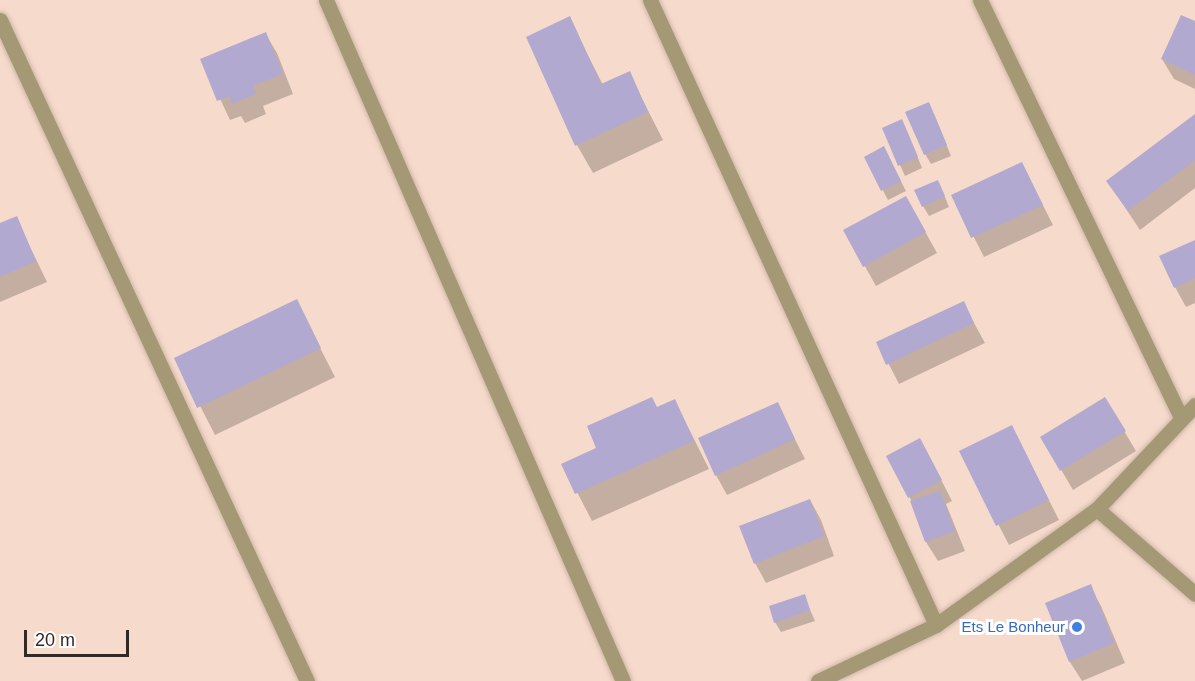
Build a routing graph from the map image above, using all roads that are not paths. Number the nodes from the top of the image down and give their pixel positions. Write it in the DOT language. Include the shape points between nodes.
graph roads {
  1 [pos="326,0"];
  2 [pos="650,0"];
  3 [pos="981,0"];
  4 [pos="0,20"];
  5 [pos="1195,405"];
  6 [pos="1181,418"];
  7 [pos="1097,509"];
  8 [pos="1195,594"];
  9 [pos="936,625"];
  10 [pos="839,678"];
  11 [pos="307,681"];
  12 [pos="622,681"];
  13 [pos="818,681"];
  1 -- 12 [label="street"];
  2 -- 9 [label="street"];
  3 -- 6 [label="street"];
  4 -- 11 [label="street"];
  5 -- 6 [label="street"];
  6 -- 7 [label="street"];
  7 -- 8 [label="street"];
  7 -- 9 [label="street"];
  9 -- 10 [label="street"];
  10 -- 13 [label="street"];
}
